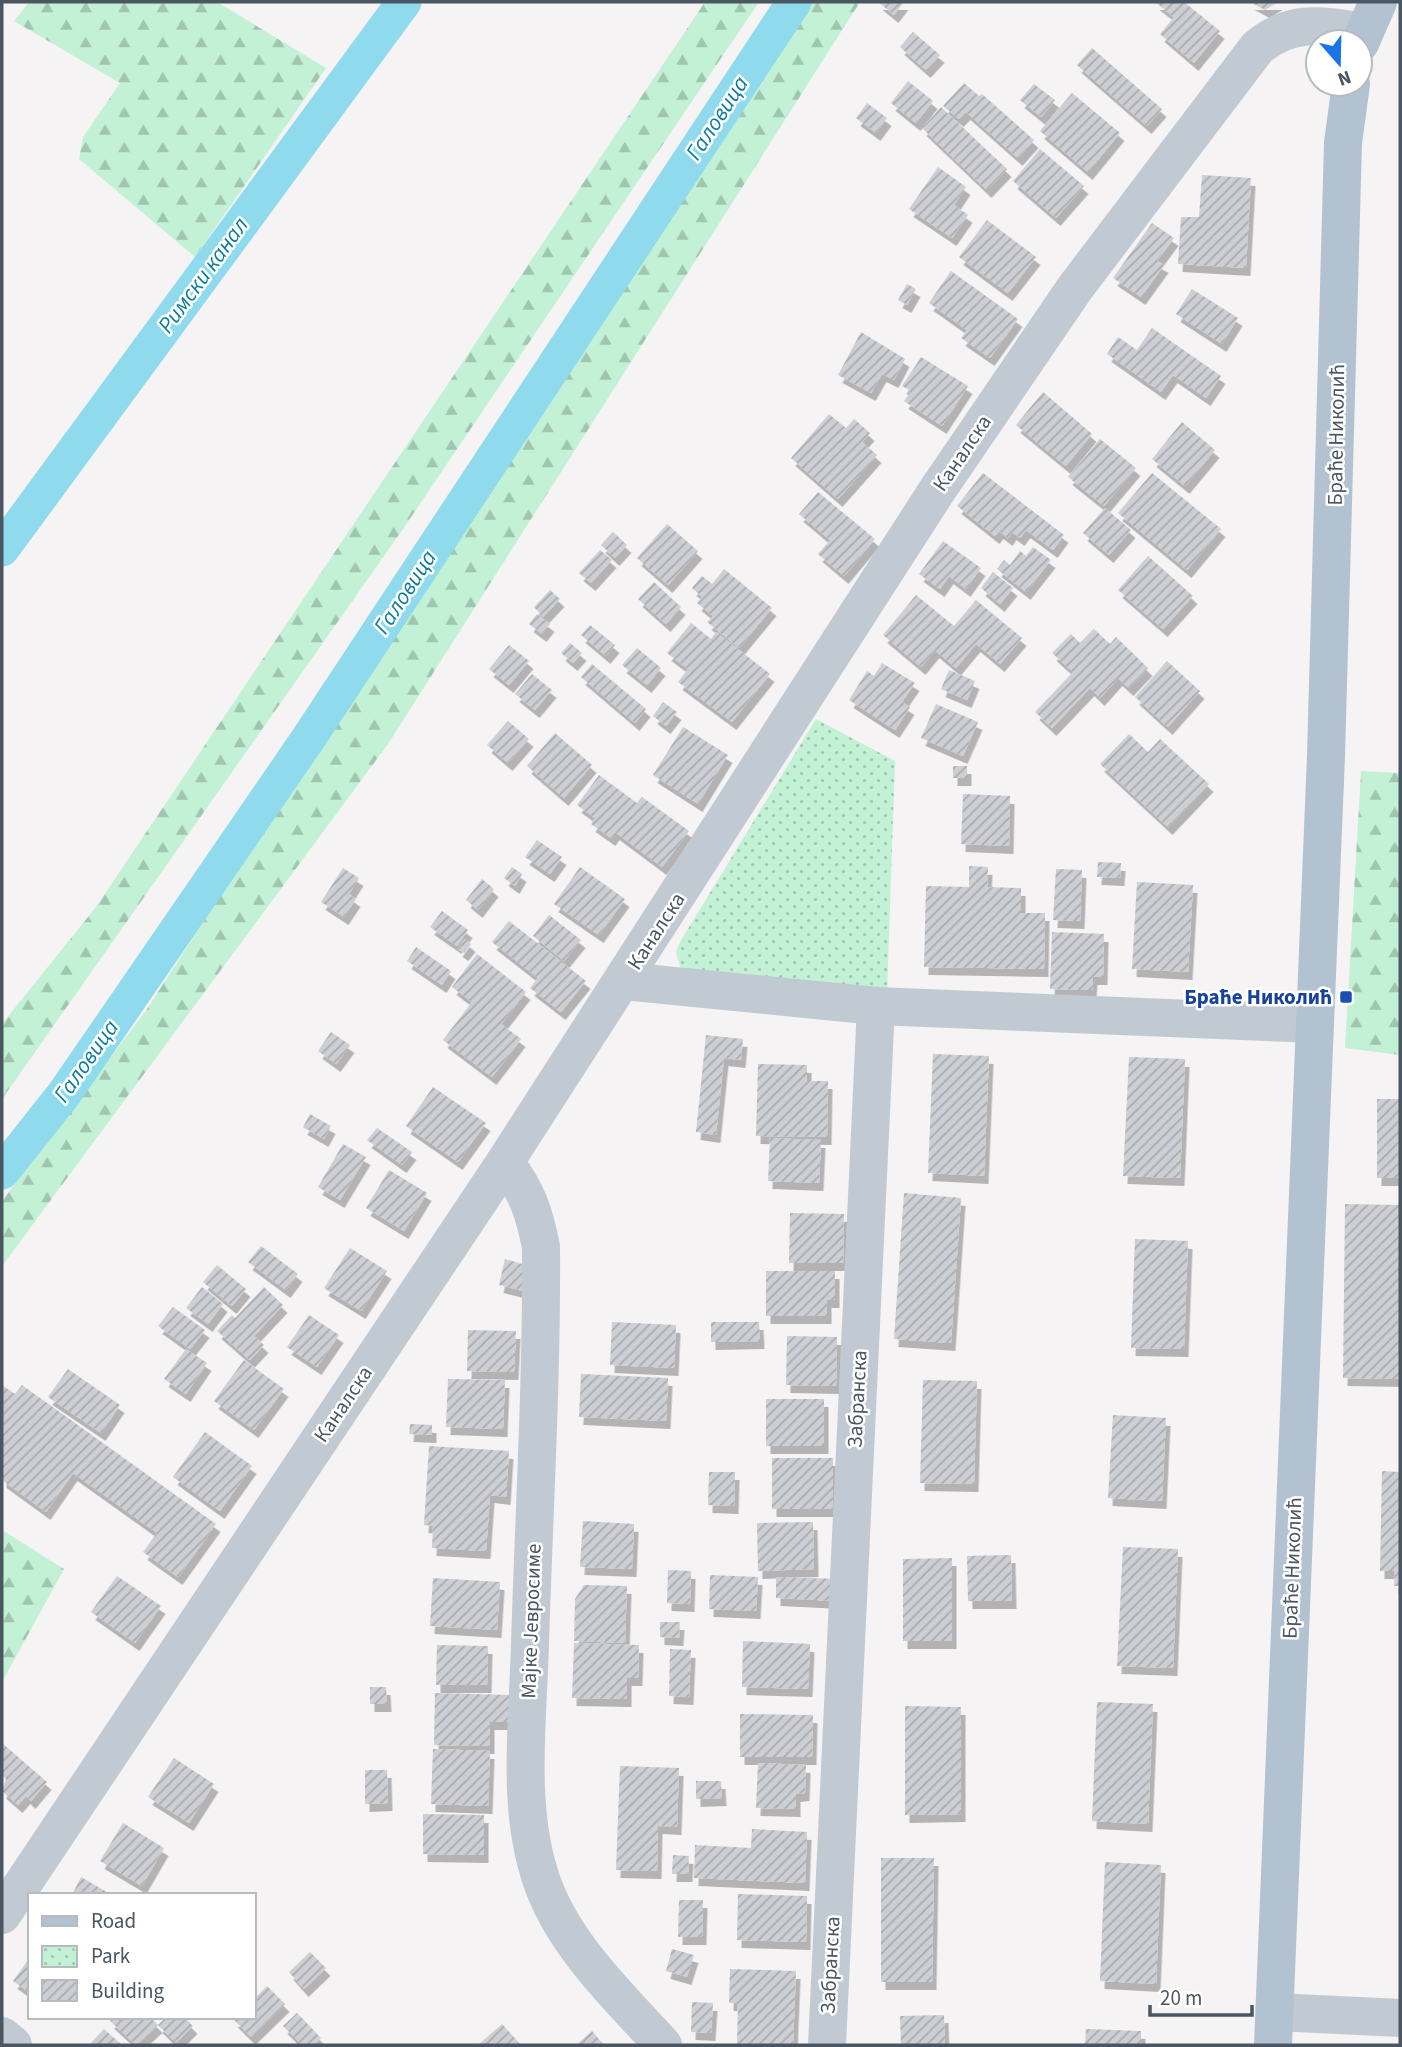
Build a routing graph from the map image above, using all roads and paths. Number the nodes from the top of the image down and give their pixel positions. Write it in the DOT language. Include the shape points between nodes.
graph roads {
  1 [pos="1367,26"];
  2 [pos="1349,98"];
  3 [pos="624,981"];
  4 [pos="876,1006"];
  5 [pos="1313,1024"];
  6 [pos="506,1162"];
  7 [pos="2,1915"];
  8 [pos="1400,2012"];
  9 [pos="1400,2018"];
  10 [pos="1274,2029"];
  11 [pos="2,2036"];
  12 [pos="13,2045"];
  13 [pos="663,2045"];
  14 [pos="827,2045"];
  15 [pos="1400,2045"];
  1 -- 3 [label="street, Каналска" via="1286,29 1257,48 1075,289 999,398"];
  2 -- 5 [label="main road, Браће Николић" via="1343,143"];
  3 -- 4 [label="street"];
  3 -- 6 [label="street, Каналска"];
  4 -- 5 [label="street"];
  4 -- 14 [label="street, Забранска"];
  5 -- 10 [label="main road, Браће Николић"];
  6 -- 7 [label="street, Каналска"];
  6 -- 13 [label="street, Мајке Јевросиме" via="526,1191 541,1247 527,1767 534,1854 546,1892 570,1934"];
  8 -- 9 [label="street"];
  9 -- 10 [label="street"];
  9 -- 15 [label="street"];
  11 -- 12 [label="street"];
}
